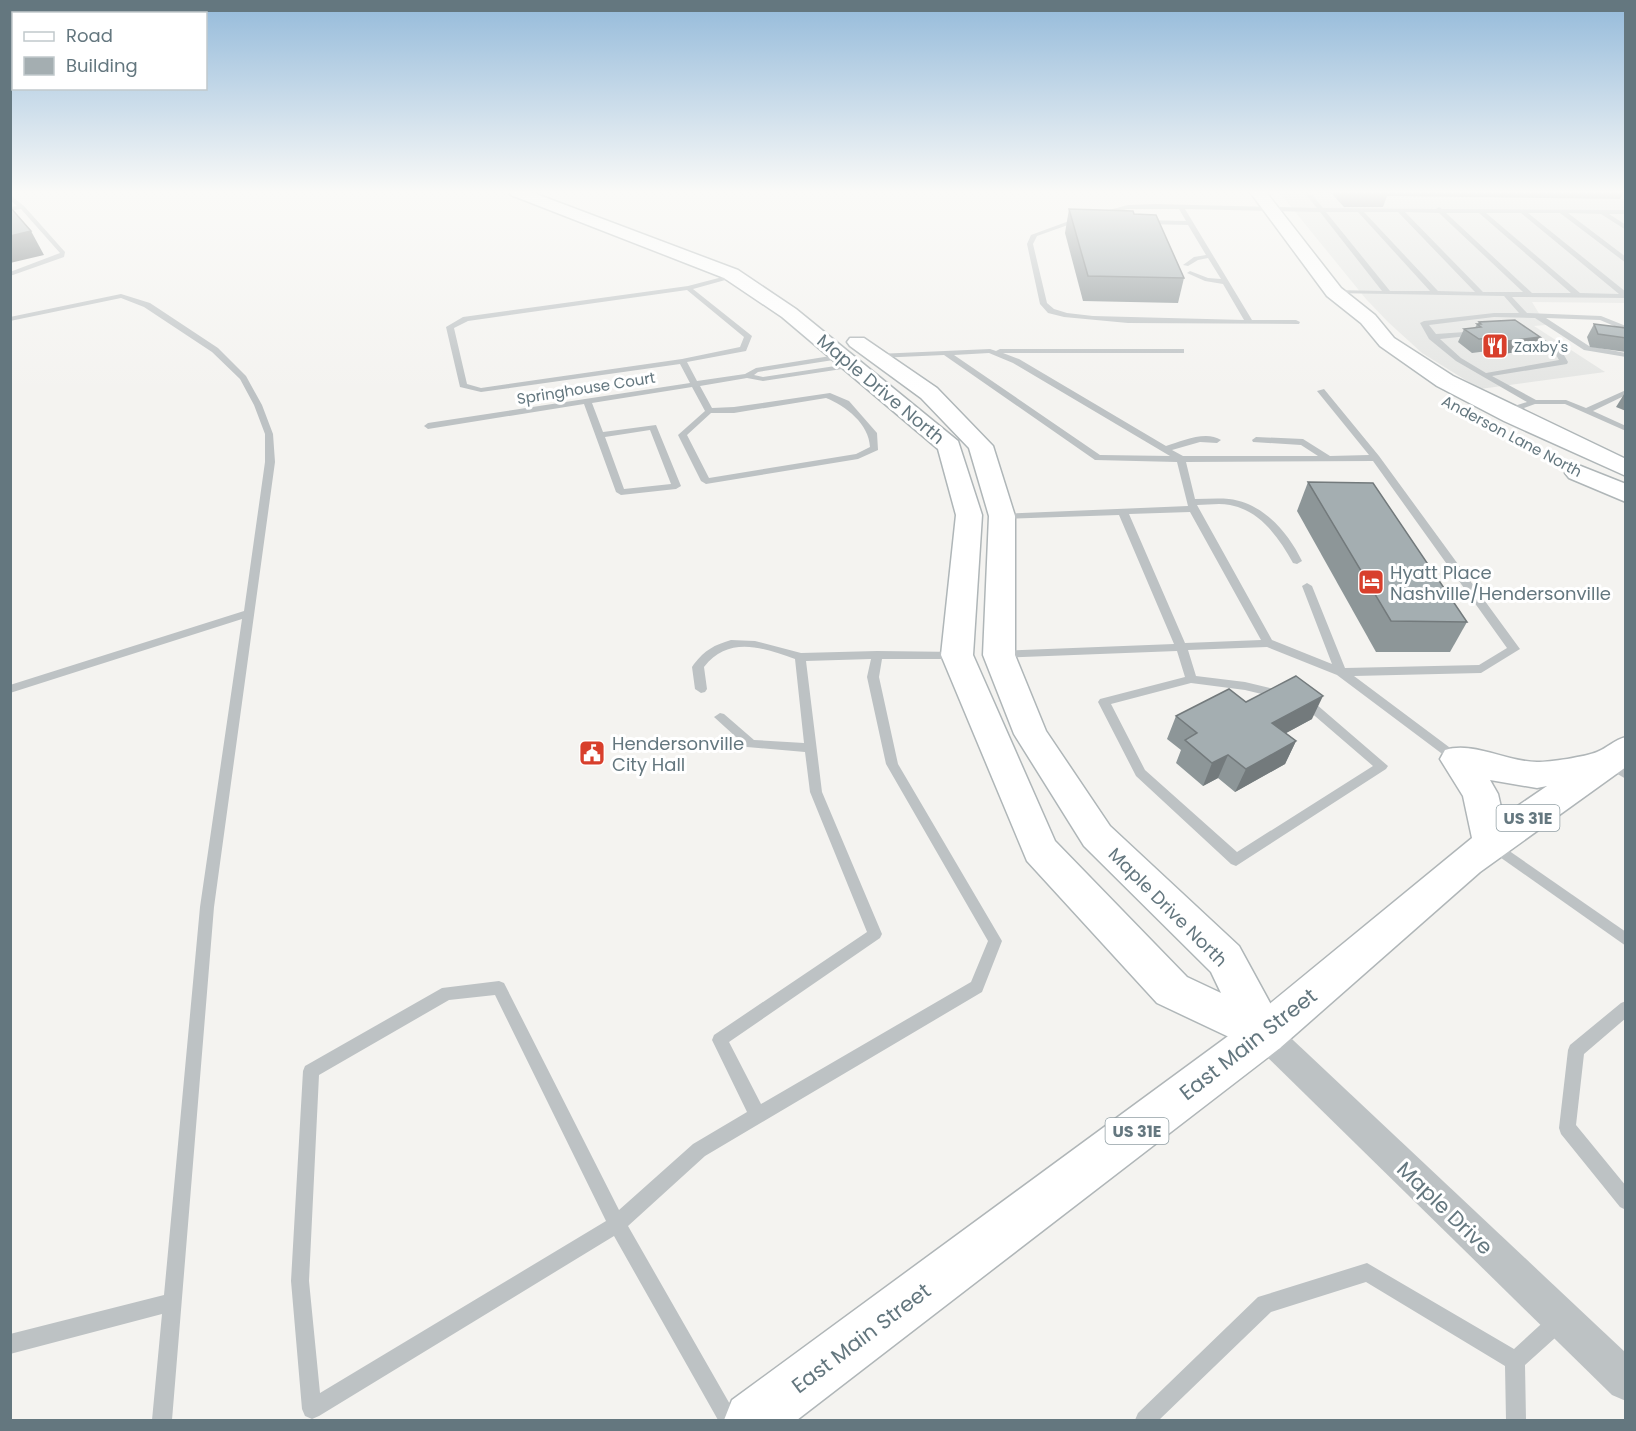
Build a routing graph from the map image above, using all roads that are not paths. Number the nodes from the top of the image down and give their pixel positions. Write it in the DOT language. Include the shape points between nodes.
graph roads {
  1 [pos="57,259"];
  2 [pos="704,259"];
  3 [pos="1033,259"];
  4 [pos="1195,259"];
  5 [pos="1213,259"];
  6 [pos="1309,259"];
  7 [pos="1360,259"];
  8 [pos="1404,259"];
  9 [pos="1447,259"];
  10 [pos="1492,259"];
  11 [pos="1536,259"];
  12 [pos="1579,259"];
  13 [pos="1186,265"];
  14 [pos="739,273"];
  15 [pos="1190,273"];
  16 [pos="10,274"];
  17 [pos="1226,282"];
  18 [pos="688,288"];
  19 [pos="1334,291"];
  20 [pos="1387,292"];
  21 [pos="1436,293"];
  22 [pos="1481,294"];
  23 [pos="1506,294"];
  24 [pos="1530,295"];
  25 [pos="1579,296"];
  26 [pos="1623,296"];
  27 [pos="1626,301"];
  28 [pos="1526,315"];
  29 [pos="1508,316"];
  30 [pos="1538,316"];
  31 [pos="10,319"];
  32 [pos="1249,321"];
  33 [pos="1296,322"];
  34 [pos="1626,329"];
  35 [pos="1523,330"];
  36 [pos="1512,331"];
  37 [pos="1489,332"];
  38 [pos="1432,337"];
  39 [pos="990,351"];
  40 [pos="1181,351"];
  41 [pos="946,353"];
  42 [pos="1626,355"];
  43 [pos="856,359"];
  44 [pos="682,361"];
  45 [pos="1486,375"];
  46 [pos="747,376"];
  47 [pos="694,385"];
  48 [pos="1321,391"];
  49 [pos="1626,392"];
  50 [pos="587,401"];
  51 [pos="1534,402"];
  52 [pos="709,411"];
  53 [pos="1586,411"];
  54 [pos="1504,412"];
  55 [pos="428,426"];
  56 [pos="1626,429"];
  57 [pos="600,435"];
  58 [pos="1217,440"];
  59 [pos="1256,440"];
  60 [pos="1165,449"];
  61 [pos="1540,453"];
  62 [pos="1328,458"];
  63 [pos="1376,458"];
  64 [pos="1181,459"];
  65 [pos="1561,464"];
  66 [pos="1626,469"];
  67 [pos="1626,494"];
  68 [pos="1192,506"];
  69 [pos="1123,512"];
  70 [pos="969,515"];
  71 [pos="1002,516"];
  72 [pos="1297,561"];
  73 [pos="1307,586"];
  74 [pos="249,614"];
  75 [pos="1268,643"];
  76 [pos="1181,647"];
  77 [pos="877,655"];
  78 [pos="957,655"];
  79 [pos="999,655"];
  80 [pos="800,657"];
  81 [pos="1341,672"];
  82 [pos="1191,679"];
  83 [pos="10,689"];
  84 [pos="700,689"];
  85 [pos="720,717"];
  86 [pos="811,748"];
  87 [pos="1457,759"];
  88 [pos="1619,762"];
  89 [pos="1492,844"];
  90 [pos="1626,940"];
  91 [pos="1626,1008"];
  92 [pos="1265,1034"];
  93 [pos="758,1116"];
  94 [pos="1626,1201"];
  95 [pos="617,1224"];
  96 [pos="172,1302"];
  97 [pos="1562,1320"];
  98 [pos="10,1344"];
  99 [pos="1515,1361"];
  100 [pos="1626,1381"];
  101 [pos="162,1420"];
  102 [pos="729,1420"];
  103 [pos="752,1420"];
  104 [pos="1145,1420"];
  105 [pos="1516,1420"];
  1 -- 16 [label="lane"];
  2 -- 14 [label="street, Maple Drive North"];
  3 -- 32 [label="lane" via="1044,304 1051,311 1122,319"];
  4 -- 13 [label="lane"];
  5 -- 17 [label="lane"];
  6 -- 19 [label="street, Anderson Lane North"];
  7 -- 20 [label="lane"];
  8 -- 21 [label="lane"];
  9 -- 22 [label="lane"];
  10 -- 24 [label="lane"];
  11 -- 25 [label="lane"];
  12 -- 26 [label="lane"];
  14 -- 18 [label="lane"];
  14 -- 43 [label="street, Maple Drive North"];
  15 -- 17 [label="lane"];
  17 -- 32 [label="lane"];
  18 -- 44 [label="lane" via="747,336 743,349"];
  18 -- 44 [label="lane" via="466,319 450,327 463,385 481,390"];
  19 -- 20 [label="lane"];
  19 -- 54 [label="street, Anderson Lane North" via="1368,319 1387,342 1445,381"];
  19 -- 61 [label="street, Anderson Lane North" via="1342,313 1384,361 1466,415"];
  20 -- 21 [label="lane"];
  21 -- 22 [label="lane"];
  22 -- 23 [label="lane"];
  23 -- 24 [label="lane"];
  23 -- 28 [label="lane"];
  24 -- 25 [label="lane"];
  25 -- 26 [label="lane"];
  26 -- 27 [label="lane"];
  28 -- 29 [label="lane"];
  28 -- 30 [label="lane"];
  29 -- 35 [label="lane"];
  29 -- 38 [label="lane" via="1424,323"];
  30 -- 34 [label="lane" via="1601,318"];
  30 -- 42 [label="lane" via="1587,348"];
  31 -- 74 [label="lane" via="121,296 147,305 215,350 243,378 269,434 270,462"];
  32 -- 33 [label="lane"];
  35 -- 36 [label="lane"];
  35 -- 45 [label="lane" via="1558,352 1564,362"];
  37 -- 38 [label="lane"];
  38 -- 45 [label="lane"];
  39 -- 40 [label="lane"];
  39 -- 41 [label="lane"];
  39 -- 60 [label="lane" via="1016,361"];
  41 -- 43 [label="lane"];
  41 -- 64 [label="lane" via="1098,458"];
  43 -- 46 [label="lane" via="763,379"];
  43 -- 46 [label="lane" via="756,370"];
  43 -- 70 [label="street, Maple Drive North" via="949,446"];
  43 -- 71 [label="street, Maple Drive North" via="929,393 981,446"];
  44 -- 47 [label="lane"];
  45 -- 51 [label="lane"];
  46 -- 47 [label="lane, Springhouse Court"];
  47 -- 50 [label="lane, Springhouse Court"];
  47 -- 52 [label="lane"];
  48 -- 63 [label="lane"];
  49 -- 53 [label="lane"];
  50 -- 55 [label="lane, Springhouse Court"];
  50 -- 57 [label="lane"];
  51 -- 53 [label="lane" via="1566,402"];
  51 -- 54 [label="lane"];
  52 -- 52 [label="lane" via="827,395 846,402 873,435 875,448 858,456 706,482 682,435"];
  53 -- 56 [label="lane"];
  54 -- 66 [label="street, Anderson Lane North"];
  57 -- 57 [label="lane" via="621,492 676,486 653,427"];
  58 -- 60 [label="lane"];
  59 -- 62 [label="lane" via="1303,442"];
  60 -- 64 [label="lane"];
  62 -- 63 [label="lane"];
  62 -- 64 [label="lane"];
  63 -- 81 [label="lane" via="1514,649 1481,669"];
  64 -- 68 [label="lane"];
  65 -- 67 [label="street, Anderson Lane North"];
  68 -- 69 [label="lane"];
  68 -- 72 [label="lane" via="1233,503 1264,517 1291,546"];
  68 -- 75 [label="lane"];
  69 -- 71 [label="lane"];
  69 -- 76 [label="lane"];
  70 -- 71 [label="street"];
  70 -- 78 [label="street, Maple Drive North"];
  71 -- 79 [label="street, Maple Drive North"];
  73 -- 81 [label="lane"];
  74 -- 83 [label="lane"];
  74 -- 96 [label="lane" via="207,906"];
  75 -- 76 [label="lane"];
  75 -- 81 [label="lane"];
  76 -- 79 [label="lane"];
  76 -- 82 [label="lane"];
  77 -- 78 [label="lane"];
  77 -- 80 [label="lane"];
  77 -- 93 [label="lane" via="873,677 892,764 995,941 977,987"];
  78 -- 79 [label="street"];
  78 -- 92 [label="street, Maple Drive North" via="1040,850 1172,990"];
  79 -- 92 [label="street, Maple Drive North" via="1031,734 1097,836 1225,959"];
  80 -- 84 [label="lane" via="768,645 734,645 712,651 698,667"];
  80 -- 86 [label="lane"];
  81 -- 87 [label="lane"];
  82 -- 82 [label="lane" via="1104,702 1140,773 1236,860 1382,766 1302,699"];
  85 -- 86 [label="lane" via="751,744"];
  86 -- 93 [label="lane" via="816,792 875,934 720,1040"];
  87 -- 88 [label="street" via="1537,775"];
  87 -- 89 [label="street" via="1480,794"];
  88 -- 89 [label="street, East Main Street / US 31E"];
  89 -- 90 [label="lane"];
  89 -- 92 [label="street, East Main Street / US 31E"];
  91 -- 94 [label="lane" via="1576,1050 1567,1128"];
  92 -- 97 [label="street, Maple Drive"];
  92 -- 103 [label="street, East Main Street / US 31E"];
  93 -- 95 [label="lane" via="699,1150"];
  95 -- 95 [label="lane" via="499,988 447,993 311,1071 300,1281 312,1409"];
  95 -- 102 [label="lane"];
  96 -- 98 [label="lane"];
  96 -- 101 [label="lane"];
  97 -- 99 [label="lane"];
  97 -- 100 [label="street, Maple Drive"];
  99 -- 104 [label="lane" via="1366,1272 1265,1304"];
  99 -- 105 [label="lane"];
}
